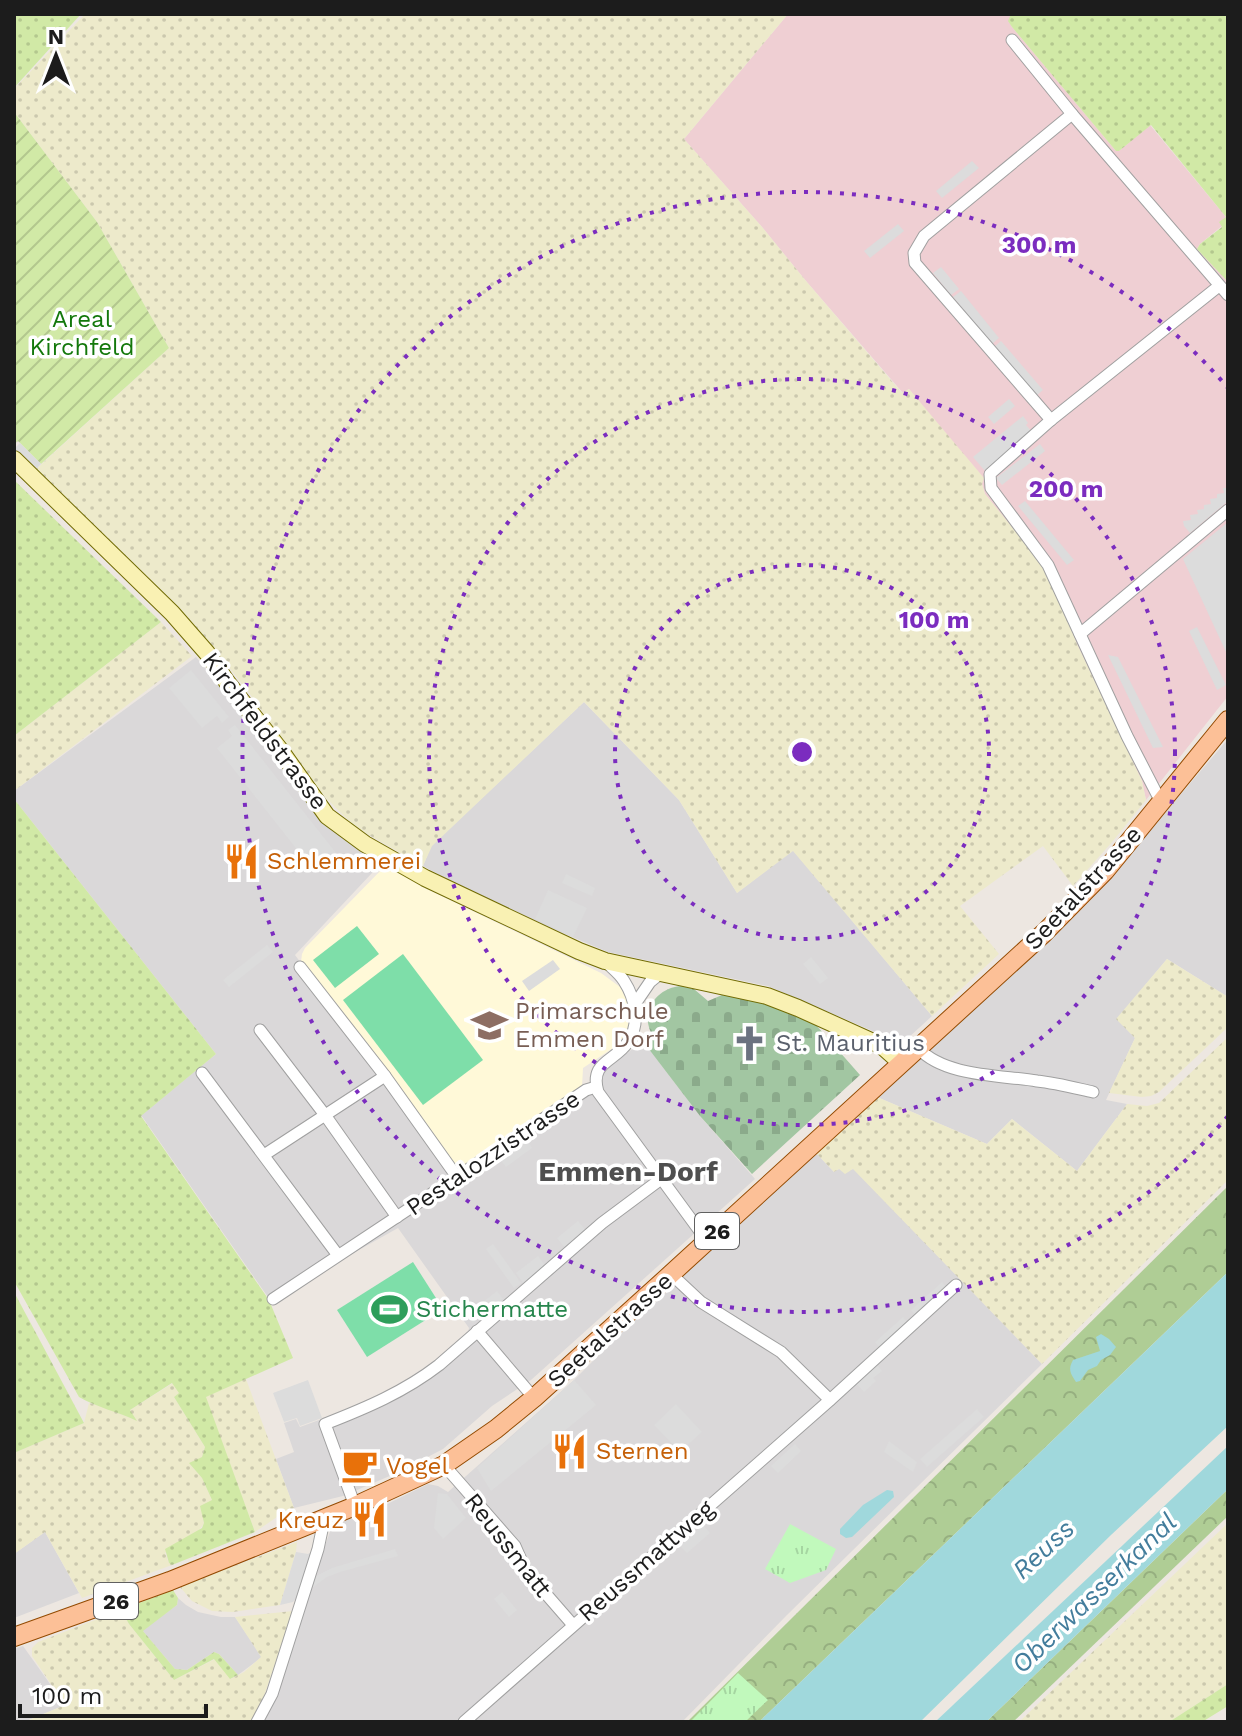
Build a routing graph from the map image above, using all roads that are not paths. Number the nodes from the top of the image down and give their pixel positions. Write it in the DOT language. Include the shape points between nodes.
graph roads {
  1 [pos="1012,40"];
  2 [pos="1072,114"];
  3 [pos="1224,291"];
  4 [pos="1051,420"];
  5 [pos="14,459"];
  6 [pos="1228,510"];
  7 [pos="1080,634"];
  8 [pos="1228,720"];
  9 [pos="1161,802"];
  10 [pos="605,961"];
  11 [pos="300,967"];
  12 [pos="661,973"];
  13 [pos="635,1004"];
  14 [pos="260,1030"];
  15 [pos="918,1048"];
  16 [pos="901,1063"];
  17 [pos="202,1073"];
  18 [pos="385,1076"];
  19 [pos="596,1087"];
  20 [pos="1093,1092"];
  21 [pos="325,1115"];
  22 [pos="264,1155"];
  23 [pos="457,1177"];
  24 [pos="661,1179"];
  25 [pos="397,1217"];
  26 [pos="707,1241"];
  27 [pos="337,1254"];
  28 [pos="671,1274"];
  29 [pos="956,1285"];
  30 [pos="273,1299"];
  31 [pos="477,1331"];
  32 [pos="534,1398"];
  33 [pos="830,1400"];
  34 [pos="444,1465"];
  35 [pos="355,1506"];
  36 [pos="321,1520"];
  37 [pos="573,1625"];
  38 [pos="14,1637"];
  39 [pos="257,1722"];
  40 [pos="464,1722"];
  1 -- 2 [label="street"];
  2 -- 3 [label="street"];
  2 -- 4 [label="street" via="924,236 914,253 915,263"];
  3 -- 4 [label="street"];
  4 -- 7 [label="street" via="990,474 991,488 1048,565"];
  5 -- 10 [label="street, Kirchfeldstrasse" via="172,613 327,816 425,878"];
  6 -- 7 [label="street"];
  7 -- 9 [label="street"];
  8 -- 9 [label="main road, Seetalstrasse / 26"];
  9 -- 15 [label="main road, Seetalstrasse / 26" via="1077,900"];
  10 -- 12 [label="street, Kirchfeldstrasse"];
  10 -- 13 [label="street, Kirchfeldstrasse" via="623,978"];
  11 -- 18 [label="street"];
  12 -- 13 [label="street"];
  12 -- 16 [label="street, Kirchfeldstrasse" via="767,996 882,1046"];
  13 -- 19 [label="street" via="632,1035 599,1067"];
  14 -- 21 [label="street"];
  15 -- 16 [label="main road, Seetalstrasse / 26"];
  15 -- 20 [label="street" via="934,1061 968,1071"];
  16 -- 26 [label="main road, Seetalstrasse / 26"];
  17 -- 22 [label="street"];
  18 -- 21 [label="street"];
  18 -- 23 [label="street"];
  19 -- 23 [label="street, Pestalozzistrasse"];
  19 -- 24 [label="street, Pestalozzistrasse"];
  21 -- 22 [label="street"];
  21 -- 25 [label="street"];
  22 -- 27 [label="street"];
  23 -- 25 [label="street, Pestalozzistrasse"];
  24 -- 26 [label="street, Pestalozzistrasse"];
  24 -- 31 [label="street"];
  25 -- 27 [label="street, Pestalozzistrasse"];
  26 -- 28 [label="main road, Seetalstrasse / 26"];
  27 -- 30 [label="street, Pestalozzistrasse"];
  28 -- 32 [label="main road, Seetalstrasse / 26"];
  28 -- 33 [label="street" via="701,1302 781,1352"];
  29 -- 33 [label="street, Reussmattweg"];
  31 -- 32 [label="street"];
  31 -- 35 [label="street" via="411,1385 325,1424"];
  32 -- 34 [label="main road, Seetalstrasse / 26"];
  33 -- 37 [label="street, Reussmattweg"];
  34 -- 35 [label="main road, Seetalstrasse / 26"];
  34 -- 37 [label="street, Reussmatt" via="515,1546 526,1571"];
  35 -- 36 [label="main road, Seetalstrasse / 26"];
  36 -- 38 [label="main road, Seetalstrasse / 26"];
  36 -- 39 [label="street" via="318,1549 272,1694"];
  37 -- 40 [label="street, Reussmattweg"];
}
